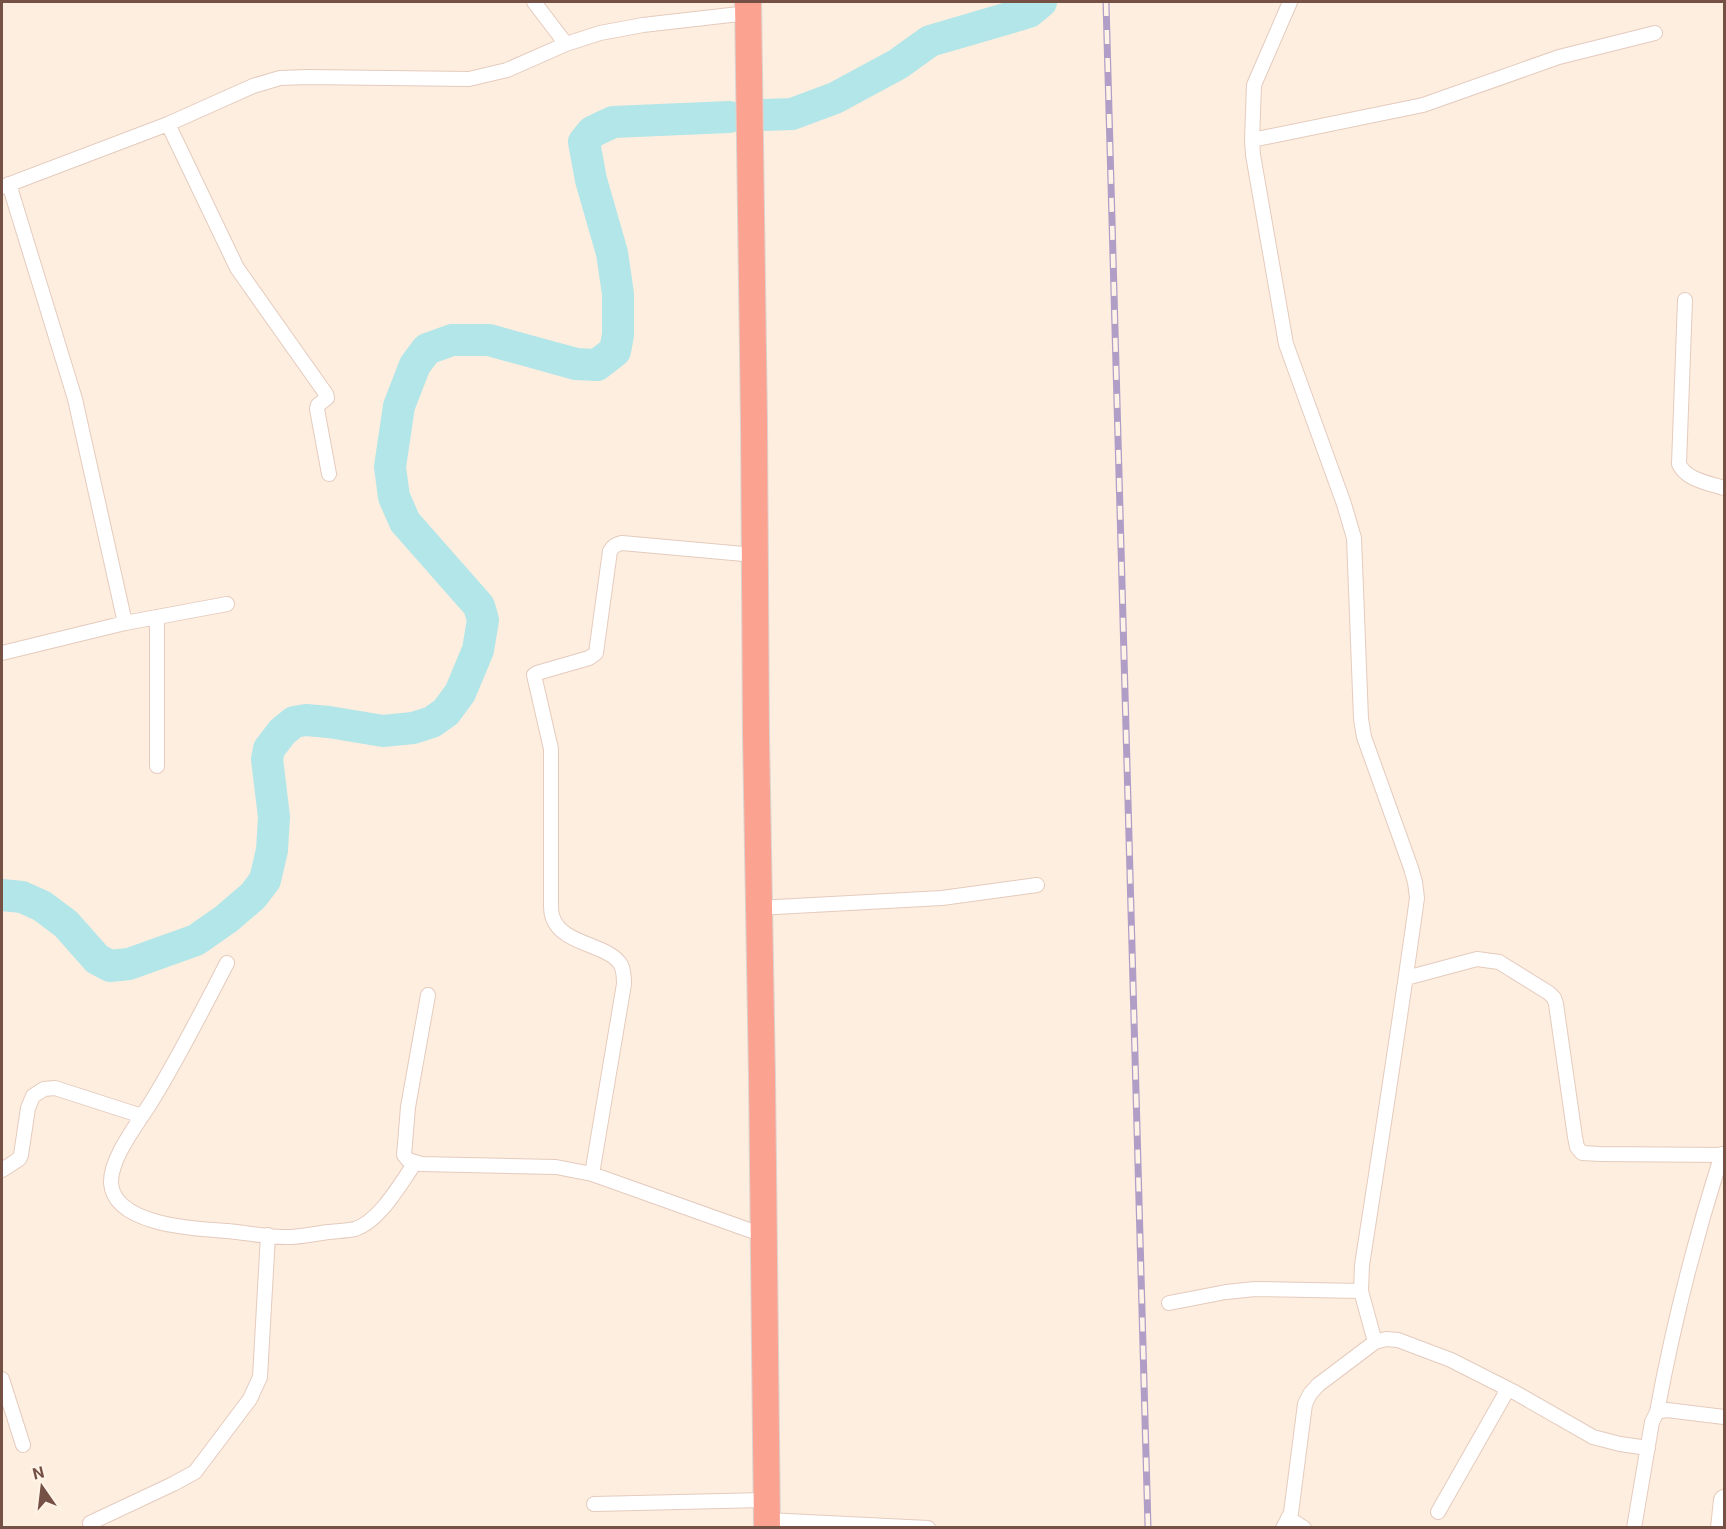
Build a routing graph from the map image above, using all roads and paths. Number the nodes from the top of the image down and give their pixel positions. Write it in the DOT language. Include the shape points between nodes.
graph roads {
  1 [pos="534,2"];
  2 [pos="1290,2"];
  3 [pos="748,7"];
  4 [pos="1655,33"];
  5 [pos="566,44"];
  6 [pos="168,124"];
  7 [pos="1252,140"];
  8 [pos="5,185"];
  9 [pos="1685,300"];
  10 [pos="329,474"];
  11 [pos="1725,488"];
  12 [pos="755,555"];
  13 [pos="227,604"];
  14 [pos="157,617"];
  15 [pos="125,623"];
  16 [pos="2,653"];
  17 [pos="157,766"];
  18 [pos="1037,885"];
  19 [pos="758,908"];
  20 [pos="227,963"];
  21 [pos="1406,978"];
  22 [pos="428,995"];
  23 [pos="142,1116"];
  24 [pos="1723,1155"];
  25 [pos="415,1163"];
  26 [pos="2,1170"];
  27 [pos="592,1174"];
  28 [pos="268,1235"];
  29 [pos="763,1235"];
  30 [pos="1361,1291"];
  31 [pos="1169,1303"];
  32 [pos="1375,1342"];
  33 [pos="2,1379"];
  34 [pos="1508,1389"];
  35 [pos="1657,1412"];
  36 [pos="1725,1417"];
  37 [pos="23,1445"];
  38 [pos="1648,1448"];
  39 [pos="1725,1500"];
  40 [pos="594,1504"];
  41 [pos="1438,1512"];
  42 [pos="767,1516"];
  43 [pos="90,1523"];
  44 [pos="1286,1523"];
  45 [pos="928,1527"];
  46 [pos="1304,1527"];
  47 [pos="1634,1527"];
  48 [pos="1721,1527"];
  1 -- 5 [label="street"];
  2 -- 7 [label="street" via="1254,85"];
  3 -- 5 [label="street" via="600,33"];
  3 -- 12 [label="highway"];
  4 -- 7 [label="street" via="1559,57 1423,105"];
  5 -- 6 [label="street" via="507,70 469,79 279,78"];
  6 -- 8 [label="street"];
  6 -- 10 [label="street" via="237,268 326,394 317,409"];
  7 -- 21 [label="street" via="1286,344 1354,538 1364,736 1415,882 1417,898"];
  8 -- 15 [label="street" via="75,399"];
  9 -- 11 [label="street" via="1679,464 1689,476"];
  12 -- 19 [label="highway"];
  12 -- 27 [label="street" via="617,544 610,551 596,653 534,675 551,749 553,919 572,938 614,957 624,974"];
  13 -- 14 [label="street"];
  14 -- 15 [label="street"];
  14 -- 17 [label="street"];
  15 -- 16 [label="street"];
  18 -- 19 [label="street" via="942,898"];
  19 -- 29 [label="highway"];
  20 -- 23 [label="street"];
  21 -- 24 [label="street" via="1477,958 1499,962 1549,993 1556,1004 1575,1137 1582,1153"];
  21 -- 30 [label="street"];
  22 -- 25 [label="street" via="406,1126 404,1155"];
  23 -- 26 [label="street" via="55,1088 39,1091 28,1108 21,1155"];
  23 -- 28 [label="street" via="117,1161 111,1181 116,1199 129,1210 176,1227"];
  24 -- 35 [label="street" via="1666,1362"];
  25 -- 27 [label="street" via="556,1167"];
  25 -- 28 [label="street" via="380,1210 355,1229 290,1237"];
  27 -- 29 [label="street"];
  28 -- 43 [label="street" via="260,1377 250,1399 195,1472"];
  29 -- 42 [label="highway"];
  30 -- 31 [label="street" via="1255,1289"];
  30 -- 32 [label="street"];
  32 -- 34 [label="street" via="1398,1340 1451,1360"];
  32 -- 44 [label="street" via="1318,1385 1305,1404 1293,1503"];
  33 -- 37 [label="street"];
  34 -- 38 [label="street" via="1593,1437"];
  34 -- 41 [label="street"];
  35 -- 36 [label="street"];
  35 -- 38 [label="street"];
  38 -- 47 [label="street"];
  39 -- 48 [label="main road"];
  40 -- 42 [label="street"];
  42 -- 45 [label="street"];
  44 -- 46 [label="street"];
}
